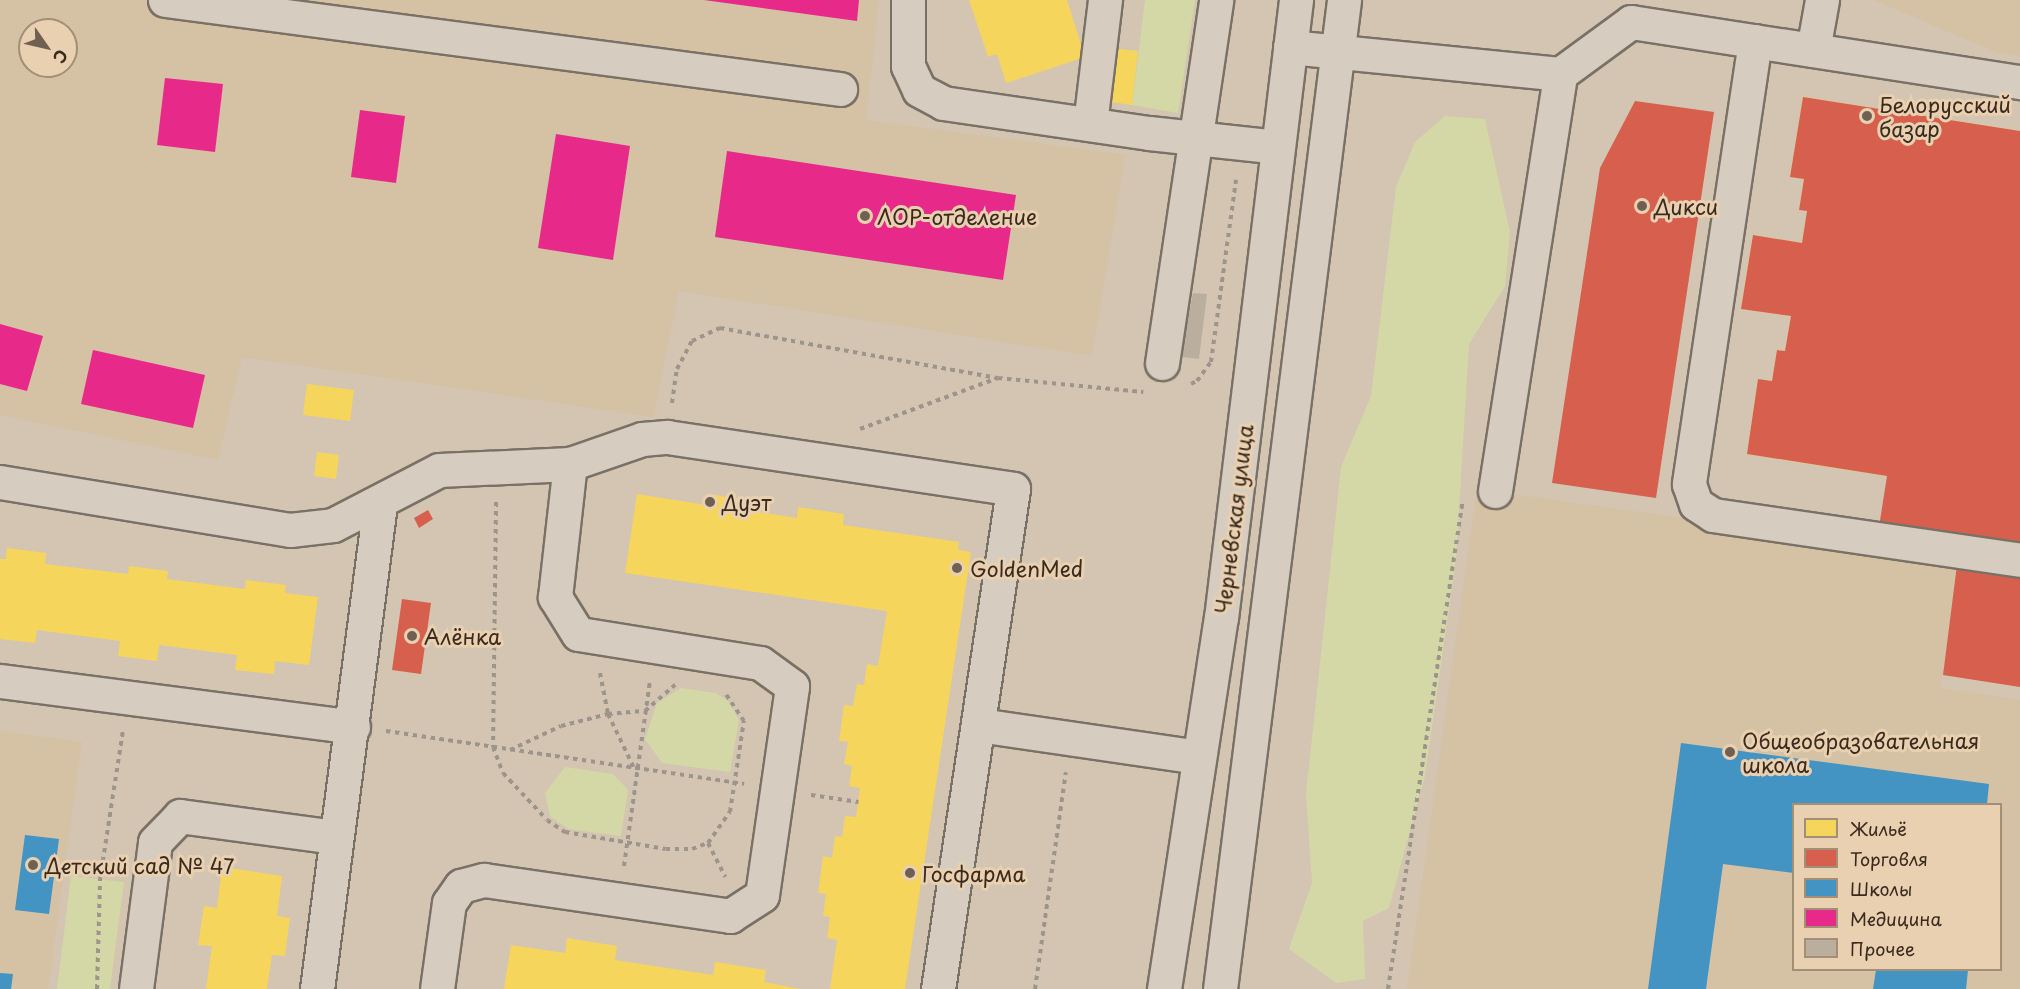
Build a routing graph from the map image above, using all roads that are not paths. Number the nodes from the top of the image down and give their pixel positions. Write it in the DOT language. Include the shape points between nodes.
graph roads {
  1 [pos="165,0"];
  2 [pos="908,0"];
  3 [pos="1105,0"];
  4 [pos="1216,0"];
  5 [pos="1296,0"];
  6 [pos="1344,0"];
  7 [pos="1822,0"];
  8 [pos="1755,41"];
  9 [pos="1290,46"];
  10 [pos="1814,50"];
  11 [pos="1337,52"];
  12 [pos="1560,74"];
  13 [pos="2020,82"];
  14 [pos="840,89"];
  15 [pos="1090,124"];
  16 [pos="1196,138"];
  17 [pos="1277,147"];
  18 [pos="1162,363"];
  19 [pos="570,464"];
  20 [pos="0,482"];
  21 [pos="1495,491"];
  22 [pos="380,504"];
  23 [pos="2020,560"];
  24 [pos="0,681"];
  25 [pos="979,725"];
  26 [pos="353,727"];
  27 [pos="1199,758"];
  28 [pos="335,837"];
  29 [pos="136,989"];
  30 [pos="316,989"];
  31 [pos="437,989"];
  32 [pos="938,989"];
  33 [pos="1164,989"];
  34 [pos="1220,989"];
  1 -- 14 [label="main road"];
  2 -- 15 [label="main road" via="908,66 919,90 943,103"];
  3 -- 15 [label="main road"];
  4 -- 16 [label="main road"];
  5 -- 9 [label="main road, Черневская улица"];
  6 -- 11 [label="main road"];
  7 -- 10 [label="main road"];
  8 -- 10 [label="main road"];
  8 -- 12 [label="main road" via="1631,22"];
  8 -- 23 [label="main road" via="1689,484 1696,504 1713,515"];
  9 -- 11 [label="main road"];
  9 -- 17 [label="main road, Черневская улица"];
  10 -- 13 [label="main road"];
  11 -- 12 [label="main road"];
  11 -- 34 [label="main road"];
  12 -- 21 [label="main road"];
  15 -- 16 [label="main road"];
  16 -- 17 [label="main road"];
  16 -- 18 [label="main road"];
  17 -- 27 [label="main road, Черневская улица" via="1221,618"];
  19 -- 22 [label="main road" via="439,470"];
  19 -- 25 [label="main road" via="642,439 668,437 1013,489"];
  19 -- 31 [label="main road" via="555,597 578,634 760,663 792,686 762,895 730,916 484,880 461,886 449,903"];
  20 -- 22 [label="main road" via="290,530 333,525"];
  22 -- 26 [label="main road"];
  24 -- 26 [label="main road"];
  25 -- 27 [label="main road"];
  25 -- 32 [label="main road"];
  26 -- 28 [label="main road"];
  27 -- 33 [label="main road, Черневская улица"];
  28 -- 29 [label="main road" via="180,816 155,842"];
  28 -- 30 [label="main road"];
}
